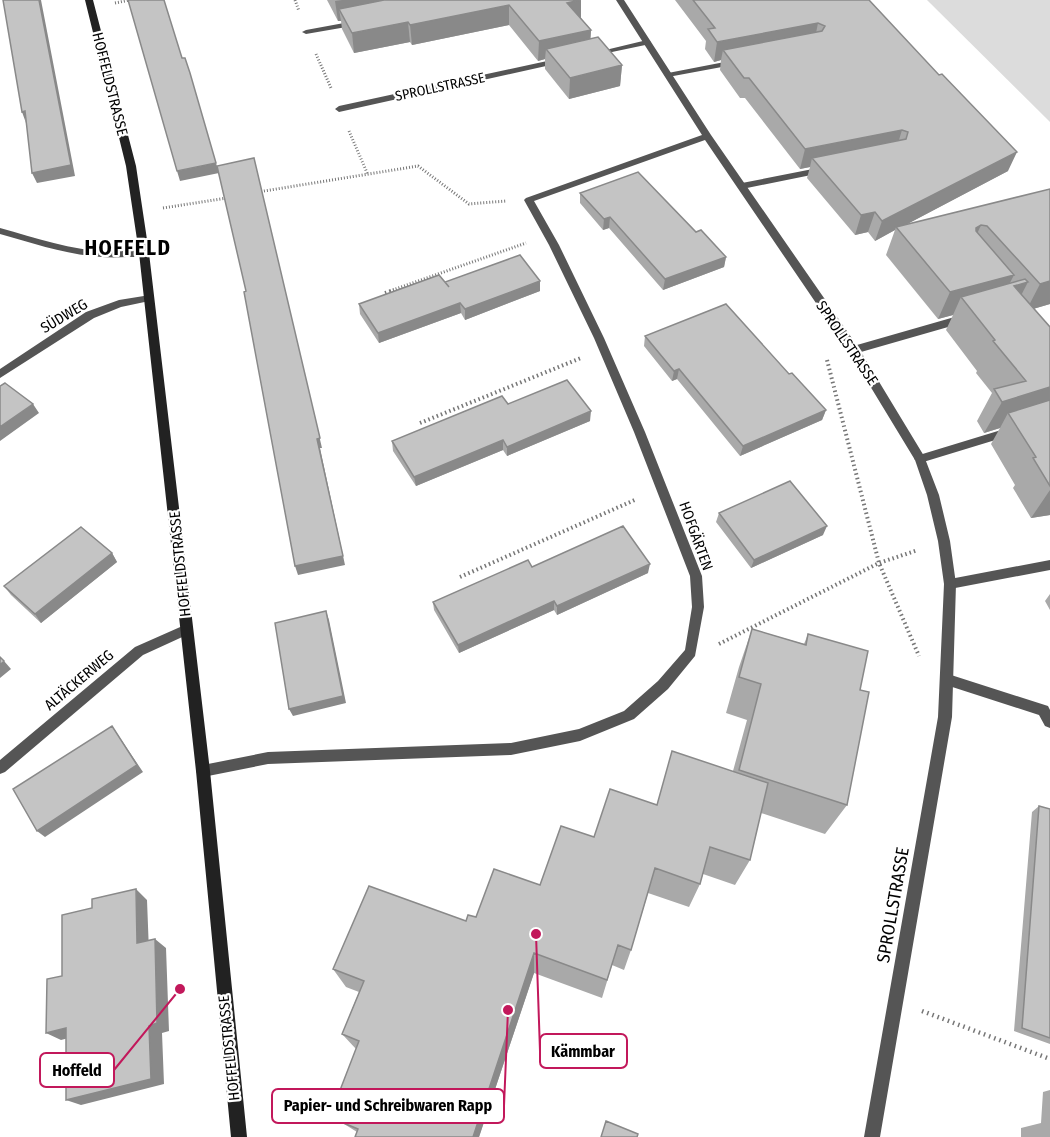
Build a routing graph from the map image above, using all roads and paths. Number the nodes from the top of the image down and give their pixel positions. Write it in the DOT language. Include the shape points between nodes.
graph roads {
  1 [pos="89,0"];
  2 [pos="620,0"];
  3 [pos="364,21"];
  4 [pos="306,32"];
  5 [pos="647,42"];
  6 [pos="579,57"];
  7 [pos="567,59"];
  8 [pos="747,60"];
  9 [pos="668,75"];
  10 [pos="339,108"];
  11 [pos="707,136"];
  12 [pos="830,168"];
  13 [pos="742,186"];
  14 [pos="253,193"];
  15 [pos="230,197"];
  16 [pos="529,200"];
  17 [pos="139,212"];
  18 [pos="0,231"];
  19 [pos="549,235"];
  20 [pos="144,253"];
  21 [pos="385,293"];
  22 [pos="150,298"];
  23 [pos="977,315"];
  24 [pos="606,348"];
  25 [pos="854,350"];
  26 [pos="826,356"];
  27 [pos="0,374"];
  28 [pos="420,423"];
  29 [pos="1018,429"];
  30 [pos="920,459"];
  31 [pos="662,488"];
  32 [pos="944,541"];
  33 [pos="879,563"];
  34 [pos="1050,565"];
  35 [pos="460,578"];
  36 [pos="950,584"];
  37 [pos="187,629"];
  38 [pos="691,652"];
  39 [pos="921,662"];
  40 [pos="948,680"];
  41 [pos="1050,722"];
  42 [pos="0,768"];
  43 [pos="203,771"];
  44 [pos="937,1016"];
  45 [pos="1050,1059"];
  46 [pos="235,1136"];
  47 [pos="872,1137"];
  1 -- 17 [label="street, HOFFELDSTRASSE"];
  2 -- 5 [label="street, SPROLLSTRASSE"];
  3 -- 4 [label="street"];
  5 -- 6 [label="street"];
  5 -- 9 [label="street, SPROLLSTRASSE"];
  7 -- 10 [label="street, SPROLLSTRASSE"];
  8 -- 9 [label="street"];
  9 -- 11 [label="street, SPROLLSTRASSE"];
  11 -- 13 [label="street, SPROLLSTRASSE"];
  11 -- 16 [label="street"];
  12 -- 13 [label="street"];
  13 -- 25 [label="street, SPROLLSTRASSE"];
  14 -- 16 [label="path" via="418,166 469,204"];
  15 -- 17 [label="path"];
  16 -- 19 [label="street, HOFGÄRTEN"];
  17 -- 20 [label="street, HOFFELDSTRASSE"];
  18 -- 20 [label="street" via="77,252"];
  19 -- 21 [label="path"];
  19 -- 24 [label="street, HOFGÄRTEN"];
  20 -- 22 [label="street, HOFFELDSTRASSE"];
  22 -- 27 [label="street, SÜDWEG" via="90,315"];
  22 -- 37 [label="street, HOFFELDSTRASSE"];
  23 -- 25 [label="street"];
  24 -- 28 [label="path"];
  24 -- 31 [label="street, HOFGÄRTEN"];
  25 -- 30 [label="street, SPROLLSTRASSE"];
  26 -- 33 [label="path"];
  29 -- 30 [label="street"];
  30 -- 32 [label="street, SPROLLSTRASSE"];
  31 -- 35 [label="path"];
  31 -- 38 [label="street, HOFGÄRTEN" via="696,576 698,607"];
  32 -- 33 [label="path"];
  32 -- 36 [label="street, SPROLLSTRASSE"];
  33 -- 38 [label="path" via="714,647"];
  33 -- 39 [label="path"];
  34 -- 36 [label="street"];
  36 -- 40 [label="street, SPROLLSTRASSE"];
  37 -- 42 [label="street, ALTÄCKERWEG" via="139,651"];
  37 -- 43 [label="street, HOFFELDSTRASSE"];
  38 -- 43 [label="street" via="663,685 629,715 580,735 511,749 268,758"];
  40 -- 41 [label="street" via="1043,710"];
  40 -- 47 [label="street, SPROLLSTRASSE" via="945,717"];
  43 -- 46 [label="street, HOFFELDSTRASSE"];
  44 -- 45 [label="path"];
}
